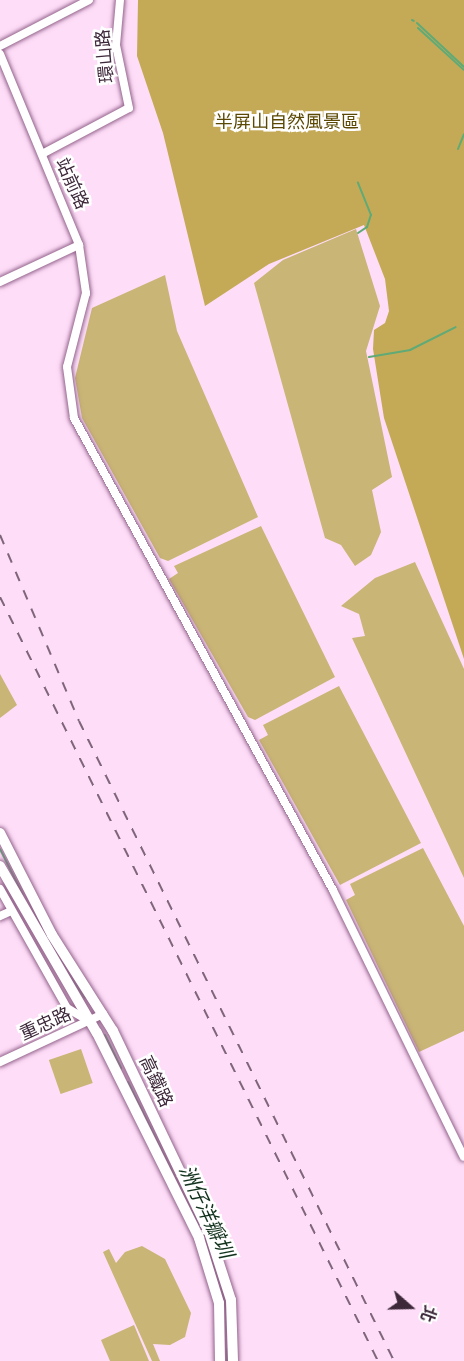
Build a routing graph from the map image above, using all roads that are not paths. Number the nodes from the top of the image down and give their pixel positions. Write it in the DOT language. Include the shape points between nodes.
graph roads {
  1 [pos="88,0"];
  2 [pos="120,0"];
  3 [pos="0,46"];
  4 [pos="0,54"];
  5 [pos="42,154"];
  6 [pos="79,245"];
  7 [pos="0,282"];
  8 [pos="0,833"];
  9 [pos="0,866"];
  10 [pos="0,890"];
  11 [pos="11,911"];
  12 [pos="0,916"];
  13 [pos="103,1014"];
  14 [pos="91,1021"];
  15 [pos="0,1062"];
  16 [pos="464,1157"];
  17 [pos="220,1361"];
  18 [pos="233,1361"];
  1 -- 3 [label="street"];
  2 -- 5 [label="street, 環山路" via="116,45 129,108"];
  4 -- 5 [label="street, 站前路"];
  5 -- 6 [label="street, 站前路"];
  6 -- 7 [label="street"];
  6 -- 16 [label="street, 站前路" via="86,293 67,367 74,417 333,890"];
  8 -- 13 [label="street, 高鐵路" via="52,936"];
  9 -- 14 [label="street, 高鐵路"];
  10 -- 11 [label="street"];
  11 -- 12 [label="street"];
  11 -- 14 [label="street" via="71,1014"];
  13 -- 14 [label="street, 重忠路"];
  13 -- 18 [label="street, 高鐵路" via="223,1265 231,1300"];
  14 -- 15 [label="street, 重忠路"];
  14 -- 17 [label="street, 高鐵路" via="199,1238 219,1303"];
}
